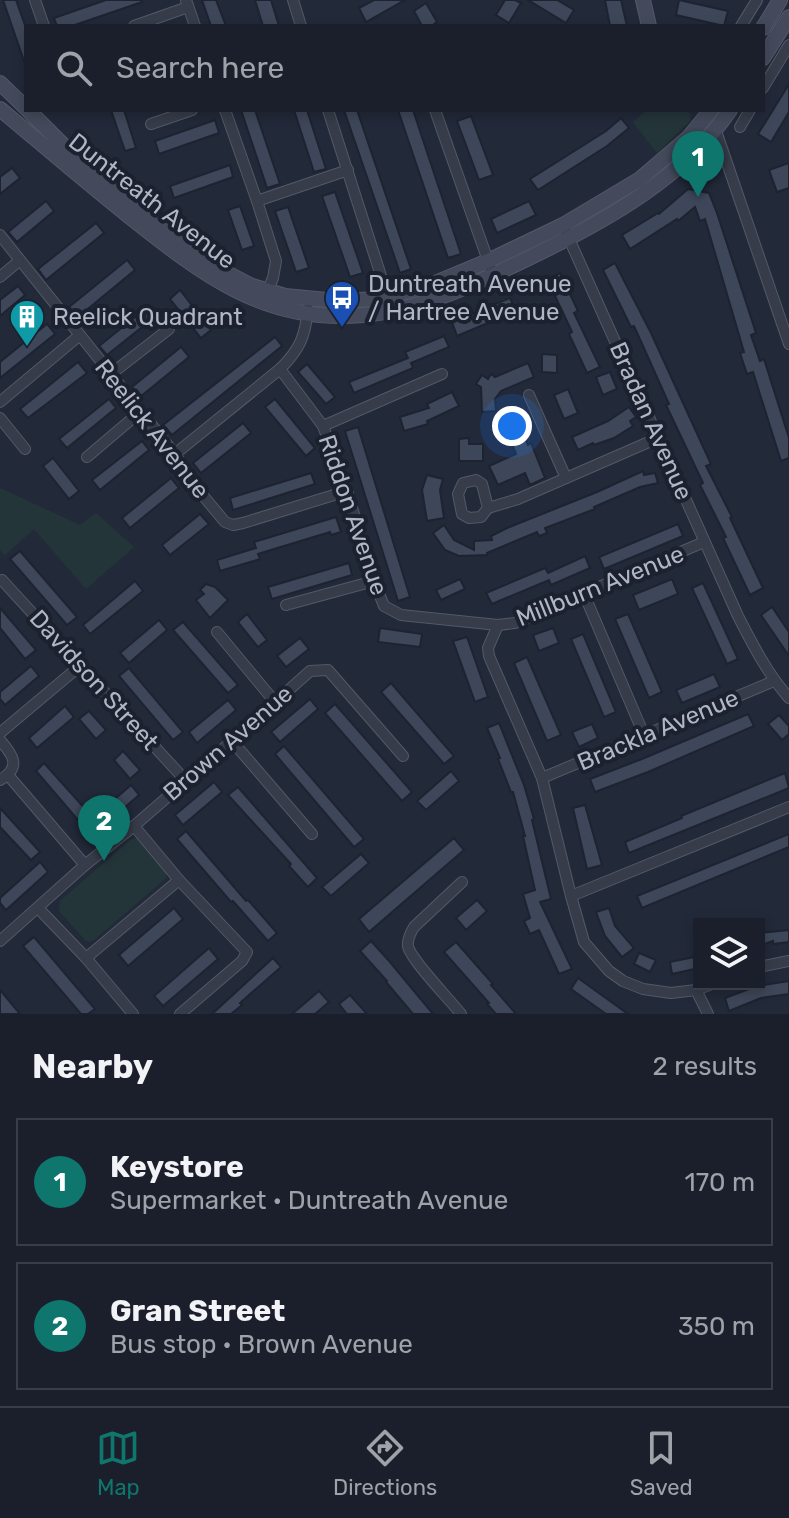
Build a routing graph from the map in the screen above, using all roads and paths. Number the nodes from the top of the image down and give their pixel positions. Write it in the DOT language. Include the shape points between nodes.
graph roads {
  1 [pos="35,0"];
  2 [pos="293,0"];
  3 [pos="643,0"];
  4 [pos="757,0"];
  5 [pos="780,0"];
  6 [pos="187,4"];
  7 [pos="789,17"];
  8 [pos="43,24"];
  9 [pos="139,24"];
  10 [pos="194,24"];
  11 [pos="300,24"];
  12 [pos="649,24"];
  13 [pos="742,24"];
  14 [pos="765,25"];
  15 [pos="789,45"];
  16 [pos="765,55"];
  17 [pos="768,69"];
  18 [pos="0,83"];
  19 [pos="24,106"];
  20 [pos="0,109"];
  21 [pos="30,112"];
  22 [pos="186,112"];
  23 [pos="226,112"];
  24 [pos="329,112"];
  25 [pos="436,112"];
  26 [pos="709,112"];
  27 [pos="711,112"];
  28 [pos="729,112"];
  29 [pos="749,112"];
  30 [pos="151,124"];
  31 [pos="740,127"];
  32 [pos="716,131"];
  33 [pos="348,170"];
  34 [pos="257,201"];
  35 [pos="566,232"];
  36 [pos="0,235"];
  37 [pos="19,261"];
  38 [pos="491,268"];
  39 [pos="0,277"];
  40 [pos="382,279"];
  41 [pos="265,297"];
  42 [pos="308,306"];
  43 [pos="169,329"];
  44 [pos="80,335"];
  45 [pos="789,344"];
  46 [pos="280,369"];
  47 [pos="111,374"];
  48 [pos="442,374"];
  49 [pos="529,395"];
  50 [pos="0,402"];
  51 [pos="140,412"];
  52 [pos="0,418"];
  53 [pos="323,426"];
  54 [pos="658,438"];
  55 [pos="25,449"];
  56 [pos="175,454"];
  57 [pos="87,457"];
  58 [pos="566,478"];
  59 [pos="347,491"];
  60 [pos="488,508"];
  61 [pos="704,542"];
  62 [pos="2,580"];
  63 [pos="374,581"];
  64 [pos="584,594"];
  65 [pos="286,605"];
  66 [pos="498,625"];
  67 [pos="217,632"];
  68 [pos="81,665"];
  69 [pos="774,681"];
  70 [pos="789,698"];
  71 [pos="275,702"];
  72 [pos="0,733"];
  73 [pos="644,735"];
  74 [pos="0,740"];
  75 [pos="232,741"];
  76 [pos="403,756"];
  77 [pos="4,777"];
  78 [pos="542,778"];
  79 [pos="186,781"];
  80 [pos="789,807"];
  81 [pos="134,826"];
  82 [pos="312,834"];
  83 [pos="85,865"];
  84 [pos="179,880"];
  85 [pos="462,882"];
  86 [pos="571,896"];
  87 [pos="38,908"];
  88 [pos="0,941"];
  89 [pos="86,958"];
  90 [pos="789,961"];
  91 [pos="765,966"];
  92 [pos="696,990"];
  93 [pos="133,1014"];
  94 [pos="180,1014"];
  95 [pos="461,1014"];
  96 [pos="708,1014"];
  1 -- 8 [label="street"];
  2 -- 11 [label="street"];
  3 -- 12 [label="street"];
  4 -- 13 [label="street"];
  5 -- 14 [label="street"];
  6 -- 9 [label="street"];
  6 -- 10 [label="street"];
  7 -- 16 [label="street"];
  15 -- 17 [label="street"];
  18 -- 19 [label="street, Duntreath Avenue"];
  20 -- 41 [label="street, Duntreath Avenue" via="180,257 222,284"];
  21 -- 41 [label="street, Duntreath Avenue" via="194,251"];
  22 -- 30 [label="street"];
  23 -- 34 [label="street"];
  24 -- 33 [label="street"];
  25 -- 38 [label="street"];
  26 -- 35 [label="street, Duntreath Avenue" via="640,179"];
  27 -- 32 [label="street"];
  28 -- 32 [label="street, Duntreath Avenue"];
  29 -- 31 [label="street"];
  32 -- 35 [label="street, Duntreath Avenue" via="622,208"];
  32 -- 45 [label="street"];
  33 -- 34 [label="street"];
  33 -- 40 [label="street"];
  34 -- 41 [label="street" via="276,261"];
  35 -- 38 [label="street, Duntreath Avenue"];
  35 -- 54 [label="street, Bradan Avenue"];
  36 -- 37 [label="street, Reelick Avenue"];
  37 -- 39 [label="street"];
  37 -- 44 [label="street, Reelick Avenue"];
  38 -- 42 [label="street, Duntreath Avenue" via="428,301 394,311 350,316"];
  41 -- 42 [label="street, Duntreath Avenue"];
  42 -- 46 [label="street" via="295,354"];
  43 -- 47 [label="street"];
  44 -- 47 [label="street, Reelick Avenue"];
  44 -- 50 [label="street"];
  46 -- 53 [label="street, Riddon Avenue"];
  46 -- 56 [label="street"];
  47 -- 51 [label="street, Reelick Avenue"];
  48 -- 53 [label="street"];
  49 -- 58 [label="street"];
  51 -- 56 [label="street, Reelick Avenue"];
  51 -- 57 [label="street"];
  52 -- 55 [label="street"];
  53 -- 59 [label="street, Riddon Avenue"];
  54 -- 58 [label="street"];
  54 -- 61 [label="street, Bradan Avenue"];
  56 -- 59 [label="street, Reelick Avenue" via="200,492 233,525"];
  58 -- 60 [label="street"];
  59 -- 63 [label="street, Riddon Avenue"];
  61 -- 64 [label="street, Millburn Avenue"];
  61 -- 69 [label="street, Bradan Avenue"];
  62 -- 68 [label="street, Davidson Street"];
  63 -- 65 [label="street"];
  63 -- 66 [label="street, Riddon Avenue" via="384,606 401,615"];
  64 -- 66 [label="street, Millburn Avenue"];
  64 -- 73 [label="street"];
  66 -- 78 [label="street, Millburn Avenue" via="489,656"];
  67 -- 71 [label="street"];
  68 -- 72 [label="street"];
  68 -- 79 [label="street, Davidson Street"];
  69 -- 70 [label="street, Bradan Avenue"];
  69 -- 73 [label="street, Brackla Avenue"];
  71 -- 75 [label="street, Brown Avenue"];
  71 -- 76 [label="street, Brown Avenue" via="310,671 328,670"];
  73 -- 78 [label="street, Brackla Avenue"];
  74 -- 77 [label="street" via="14,762"];
  75 -- 79 [label="street, Brown Avenue"];
  75 -- 82 [label="street"];
  77 -- 83 [label="street"];
  78 -- 86 [label="street, Millburn Avenue"];
  79 -- 81 [label="street, Brown Avenue"];
  80 -- 86 [label="street"];
  81 -- 83 [label="street, Brown Avenue"];
  81 -- 84 [label="street"];
  83 -- 87 [label="street, Brown Avenue"];
  84 -- 89 [label="street"];
  84 -- 94 [label="street" via="247,952"];
  85 -- 95 [label="street" via="414,927 408,946"];
  86 -- 92 [label="street, Millburn Avenue" via="584,942 609,971 643,989"];
  87 -- 88 [label="street, Brown Avenue"];
  87 -- 89 [label="street"];
  89 -- 93 [label="street"];
  90 -- 91 [label="street"];
  92 -- 96 [label="street"];
}
